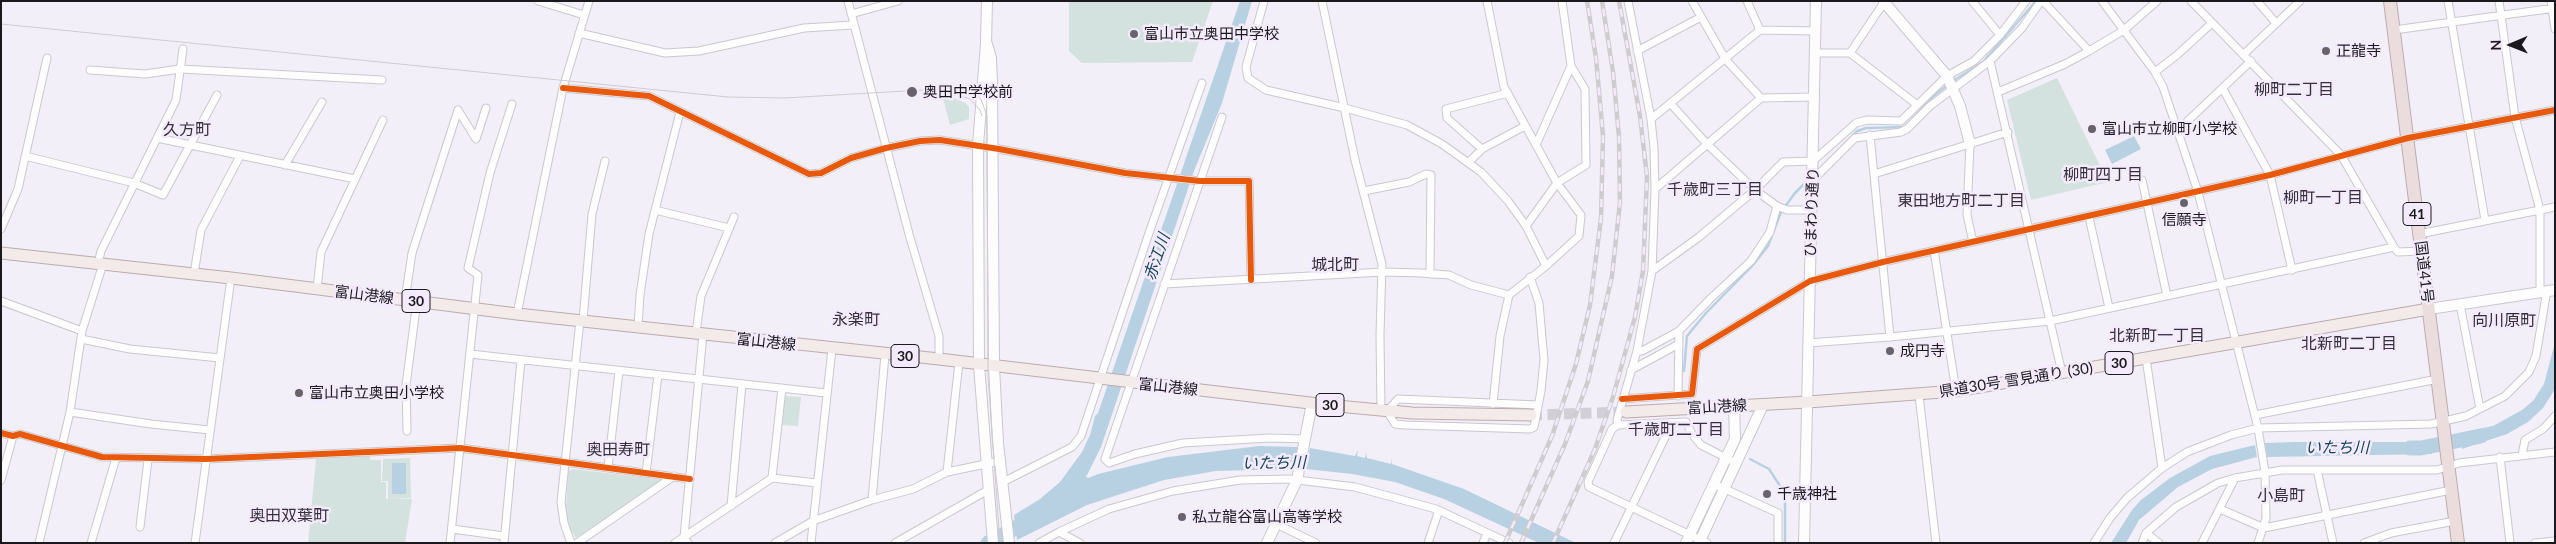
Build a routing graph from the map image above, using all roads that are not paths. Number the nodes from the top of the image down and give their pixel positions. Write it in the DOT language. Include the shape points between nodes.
graph roads {
  1 [pos="538,1"];
  2 [pos="589,1"];
  3 [pos="848,1"];
  4 [pos="898,1"];
  5 [pos="987,1"];
  6 [pos="1264,1"];
  7 [pos="1322,1"];
  8 [pos="1487,1"];
  9 [pos="1562,1"];
  10 [pos="1636,1"];
  11 [pos="1692,1"];
  12 [pos="1747,1"];
  13 [pos="1816,1"];
  14 [pos="1972,1"];
  15 [pos="2026,1"];
  16 [pos="2042,1"];
  17 [pos="2102,1"];
  18 [pos="2157,1"];
  19 [pos="2190,1"];
  20 [pos="2257,1"];
  21 [pos="2300,1"];
  22 [pos="2390,1"];
  23 [pos="2448,1"];
  24 [pos="2499,1"];
  25 [pos="1884,2"];
  26 [pos="1628,4"];
  27 [pos="2553,6"];
  28 [pos="851,14"];
  29 [pos="584,15"];
  30 [pos="2500,16"];
  31 [pos="1701,17"];
  32 [pos="2452,22"];
  33 [pos="2212,23"];
  34 [pos="2276,23"];
  35 [pos="853,25"];
  36 [pos="2555,29"];
  37 [pos="1760,30"];
  38 [pos="2124,30"];
  39 [pos="2394,30"];
  40 [pos="1816,31"];
  41 [pos="579,33"];
  42 [pos="2000,34"];
  43 [pos="986,43"];
  44 [pos="183,49"];
  45 [pos="1637,51"];
  46 [pos="2089,51"];
  47 [pos="1815,52"];
  48 [pos="1850,53"];
  49 [pos="2244,54"];
  50 [pos="47,58"];
  51 [pos="1726,60"];
  52 [pos="1990,61"];
  53 [pos="2251,61"];
  54 [pos="1572,66"];
  55 [pos="180,69"];
  56 [pos="90,70"];
  57 [pos="2155,72"];
  58 [pos="1947,76"];
  59 [pos="382,80"];
  60 [pos="1202,83"];
  61 [pos="562,88"];
  62 [pos="2223,89"];
  63 [pos="1955,90"];
  64 [pos="1998,92"];
  65 [pos="1508,93"];
  66 [pos="217,95"];
  67 [pos="1815,97"];
  68 [pos="1761,98"];
  69 [pos="322,102"];
  70 [pos="1670,103"];
  71 [pos="512,104"];
  72 [pos="1916,104"];
  73 [pos="486,108"];
  74 [pos="1345,108"];
  75 [pos="2555,110"];
  76 [pos="680,112"];
  77 [pos="1222,117"];
  78 [pos="2515,117"];
  79 [pos="383,120"];
  80 [pos="1651,120"];
  81 [pos="1525,126"];
  82 [pos="2468,126"];
  83 [pos="2177,131"];
  84 [pos="2008,132"];
  85 [pos="1870,135"];
  86 [pos="157,138"];
  87 [pos="2408,138"];
  88 [pos="1707,144"];
  89 [pos="1970,144"];
  90 [pos="192,145"];
  91 [pos="978,145"];
  92 [pos="1536,145"];
  93 [pos="886,148"];
  94 [pos="993,148"];
  95 [pos="1482,149"];
  96 [pos="2341,155"];
  97 [pos="25,156"];
  98 [pos="240,156"];
  99 [pos="605,161"];
  100 [pos="1813,161"];
  101 [pos="1469,162"];
  102 [pos="285,165"];
  103 [pos="1874,174"];
  104 [pos="2270,175"];
  105 [pos="1173,178"];
  106 [pos="355,179"];
  107 [pos="1813,180"];
  108 [pos="2142,180"];
  109 [pos="1197,181"];
  110 [pos="134,183"];
  111 [pos="1557,183"];
  112 [pos="1655,189"];
  113 [pos="1755,190"];
  114 [pos="1364,191"];
  115 [pos="2198,192"];
  116 [pos="2147,203"];
  117 [pos="1777,206"];
  118 [pos="2555,207"];
  119 [pos="655,210"];
  120 [pos="1812,210"];
  121 [pos="2540,210"];
  122 [pos="734,217"];
  123 [pos="2090,217"];
  124 [pos="2485,220"];
  125 [pos="1526,226"];
  126 [pos="729,228"];
  127 [pos="1,229"];
  128 [pos="2029,229"];
  129 [pos="2419,234"];
  130 [pos="1973,242"];
  131 [pos="2394,247"];
  132 [pos="1934,250"];
  133 [pos="2421,251"];
  134 [pos="1,253"];
  135 [pos="1883,262"];
  136 [pos="101,264"];
  137 [pos="1546,266"];
  138 [pos="2292,270"];
  139 [pos="1652,271"];
  140 [pos="1383,272"];
  141 [pos="194,274"];
  142 [pos="1430,274"];
  143 [pos="1530,277"];
  144 [pos="231,278"];
  145 [pos="1251,280"];
  146 [pos="1810,280"];
  147 [pos="1164,284"];
  148 [pos="2222,284"];
  149 [pos="317,289"];
  150 [pos="2550,289"];
  151 [pos="1509,295"];
  152 [pos="2167,296"];
  153 [pos="405,300"];
  154 [pos="1,301"];
  155 [pos="417,301"];
  156 [pos="2460,304"];
  157 [pos="475,308"];
  158 [pos="2109,308"];
  159 [pos="2429,309"];
  160 [pos="517,314"];
  161 [pos="581,320"];
  162 [pos="2050,321"];
  163 [pos="638,326"];
  164 [pos="1679,331"];
  165 [pos="1948,331"];
  166 [pos="699,333"];
  167 [pos="82,335"];
  168 [pos="1890,337"];
  169 [pos="1808,343"];
  170 [pos="2237,343"];
  171 [pos="1677,345"];
  172 [pos="832,349"];
  173 [pos="1637,351"];
  174 [pos="470,354"];
  175 [pos="886,354"];
  176 [pos="220,358"];
  177 [pos="2146,358"];
  178 [pos="939,359"];
  179 [pos="521,360"];
  180 [pos="959,362"];
  181 [pos="979,364"];
  182 [pos="575,366"];
  183 [pos="994,366"];
  184 [pos="1631,370"];
  185 [pos="619,371"];
  186 [pos="2062,373"];
  187 [pos="658,375"];
  188 [pos="699,379"];
  189 [pos="2438,379"];
  190 [pos="1102,380"];
  191 [pos="1128,383"];
  192 [pos="742,384"];
  193 [pos="782,388"];
  194 [pos="1956,391"];
  195 [pos="826,393"];
  196 [pos="1919,395"];
  197 [pos="1678,396"];
  198 [pos="1622,399"];
  199 [pos="1808,402"];
  200 [pos="1312,403"];
  201 [pos="1493,404"];
  202 [pos="1538,405"];
  203 [pos="1763,405"];
  204 [pos="1734,406"];
  205 [pos="1384,410"];
  206 [pos="2480,410"];
  207 [pos="70,412"];
  208 [pos="1626,412"];
  209 [pos="1531,415"];
  210 [pos="2255,415"];
  211 [pos="2555,416"];
  212 [pos="1672,422"];
  213 [pos="1618,424"];
  214 [pos="2443,424"];
  215 [pos="2258,428"];
  216 [pos="210,430"];
  217 [pos="407,432"];
  218 [pos="1,433"];
  219 [pos="13,436"];
  220 [pos="1305,440"];
  221 [pos="62,446"];
  222 [pos="460,448"];
  223 [pos="2555,452"];
  224 [pos="512,455"];
  225 [pos="2522,456"];
  226 [pos="2500,457"];
  227 [pos="116,458"];
  228 [pos="1726,458"];
  229 [pos="206,459"];
  230 [pos="148,460"];
  231 [pos="1000,461"];
  232 [pos="564,462"];
  233 [pos="1736,463"];
  234 [pos="986,464"];
  235 [pos="2448,467"];
  236 [pos="608,468"];
  237 [pos="2162,468"];
  238 [pos="2317,470"];
  239 [pos="947,472"];
  240 [pos="2264,472"];
  241 [pos="646,473"];
  242 [pos="674,476"];
  243 [pos="1298,476"];
  244 [pos="772,478"];
  245 [pos="2235,478"];
  246 [pos="690,479"];
  247 [pos="1,480"];
  248 [pos="817,482"];
  249 [pos="1003,482"];
  250 [pos="1714,484"];
  251 [pos="1724,489"];
  252 [pos="988,490"];
  253 [pos="2451,490"];
  254 [pos="872,500"];
  255 [pos="731,506"];
  256 [pos="1631,507"];
  257 [pos="1436,509"];
  258 [pos="2220,509"];
  259 [pos="2328,514"];
  260 [pos="813,521"];
  261 [pos="2455,521"];
  262 [pos="1276,524"];
  263 [pos="140,527"];
  264 [pos="2264,528"];
  265 [pos="452,529"];
  266 [pos="1060,532"];
  267 [pos="1487,533"];
  268 [pos="2146,533"];
  269 [pos="504,539"];
  270 [pos="1688,539"];
  271 [pos="686,540"];
  272 [pos="2555,541"];
  273 [pos="196,542"];
  274 [pos="1702,542"];
  275 [pos="39,543"];
  276 [pos="91,543"];
  277 [pos="450,543"];
  278 [pos="571,543"];
  279 [pos="577,543"];
  280 [pos="675,543"];
  281 [pos="775,543"];
  282 [pos="811,543"];
  283 [pos="894,543"];
  284 [pos="992,543"];
  285 [pos="1009,543"];
  286 [pos="1039,543"];
  287 [pos="1080,543"];
  288 [pos="1267,543"];
  289 [pos="1316,543"];
  290 [pos="1428,543"];
  291 [pos="1483,543"];
  292 [pos="1508,543"];
  293 [pos="1614,543"];
  294 [pos="1778,543"];
  295 [pos="1804,543"];
  296 [pos="1936,543"];
  297 [pos="2094,543"];
  298 [pos="2142,543"];
  299 [pos="2159,543"];
  300 [pos="2202,543"];
  301 [pos="2258,543"];
  302 [pos="2333,543"];
  303 [pos="2364,543"];
  304 [pos="2458,543"];
  305 [pos="2510,543"];
  306 [pos="2534,543"];
  1 -- 29 [label="street"];
  2 -- 29 [label="street"];
  3 -- 28 [label="street"];
  4 -- 28 [label="street"];
  5 -- 43 [label="street"];
  6 -- 74 [label="street" via="1246,67 1248,78 1266,90"];
  7 -- 74 [label="street"];
  8 -- 65 [label="street" via="1504,87"];
  9 -- 54 [label="street"];
  10 -- 26 [label="street"];
  11 -- 31 [label="street"];
  12 -- 37 [label="street"];
  13 -- 40 [label="street, ひまわり通り"];
  14 -- 42 [label="street"];
  15 -- 42 [label="street"];
  16 -- 46 [label="street"];
  16 -- 52 [label="street" via="2022,28"];
  17 -- 38 [label="street"];
  18 -- 38 [label="street"];
  19 -- 33 [label="street"];
  20 -- 34 [label="street"];
  21 -- 34 [label="street"];
  22 -- 39 [label="highway, 国道41号 / 41"];
  23 -- 32 [label="street"];
  24 -- 30 [label="street"];
  25 -- 48 [label="street"];
  25 -- 58 [label="street"];
  26 -- 45 [label="street"];
  27 -- 30 [label="street"];
  27 -- 36 [label="street"];
  28 -- 35 [label="street"];
  29 -- 41 [label="street"];
  30 -- 32 [label="street"];
  30 -- 78 [label="street"];
  31 -- 45 [label="street"];
  31 -- 51 [label="street"];
  32 -- 39 [label="street"];
  32 -- 82 [label="street"];
  33 -- 49 [label="street"];
  33 -- 57 [label="street"];
  34 -- 49 [label="street"];
  35 -- 41 [label="street" via="804,28 699,51 665,53"];
  35 -- 93 [label="street"];
  37 -- 40 [label="street"];
  37 -- 51 [label="street"];
  38 -- 46 [label="street"];
  38 -- 57 [label="street"];
  39 -- 87 [label="highway, 国道41号 / 41"];
  40 -- 47 [label="street, ひまわり通り"];
  41 -- 61 [label="street"];
  42 -- 58 [label="street" via="1974,60"];
  43 -- 91 [label="street"];
  43 -- 94 [label="street" via="991,58"];
  44 -- 55 [label="street"];
  45 -- 80 [label="street"];
  46 -- 64 [label="street"];
  47 -- 48 [label="street"];
  47 -- 67 [label="street, ひまわり通り"];
  48 -- 72 [label="street"];
  49 -- 53 [label="street"];
  50 -- 97 [label="street"];
  51 -- 68 [label="street"];
  51 -- 70 [label="street"];
  52 -- 63 [label="street"];
  52 -- 64 [label="street"];
  53 -- 62 [label="street"];
  53 -- 96 [label="street"];
  54 -- 92 [label="street"];
  54 -- 111 [label="street" via="1585,89 1586,165"];
  55 -- 56 [label="street" via="145,74"];
  55 -- 59 [label="street"];
  55 -- 86 [label="street" via="176,100"];
  57 -- 83 [label="street"];
  58 -- 63 [label="street"];
  58 -- 72 [label="street"];
  60 -- 105 [label="street"];
  61 -- 76 [label="street" via="649,96"];
  61 -- 160 [label="street"];
  62 -- 83 [label="street"];
  62 -- 104 [label="street"];
  63 -- 85 [label="street" via="1930,106 1907,129"];
  63 -- 89 [label="street"];
  64 -- 84 [label="street"];
  65 -- 81 [label="street"];
  65 -- 95 [label="street" via="1446,109 1447,118"];
  66 -- 90 [label="street"];
  67 -- 68 [label="street"];
  67 -- 100 [label="street, ひまわり通り"];
  68 -- 88 [label="street"];
  69 -- 102 [label="street"];
  70 -- 80 [label="street"];
  70 -- 88 [label="street"];
  71 -- 157 [label="street" via="490,173 468,268 478,276"];
  72 -- 100 [label="street" via="1901,121 1867,120 1856,123"];
  73 -- 153 [label="street" via="476,139 458,110 412,254"];
  74 -- 101 [label="street" via="1407,125"];
  74 -- 114 [label="street"];
  75 -- 78 [label="street"];
  76 -- 93 [label="street" via="809,174 822,173 851,158"];
  76 -- 119 [label="street"];
  77 -- 109 [label="street"];
  78 -- 82 [label="street"];
  78 -- 121 [label="street"];
  79 -- 106 [label="street"];
  80 -- 112 [label="street"];
  81 -- 92 [label="street"];
  81 -- 95 [label="street"];
  82 -- 87 [label="street"];
  82 -- 124 [label="street"];
  83 -- 115 [label="street"];
  84 -- 89 [label="street"];
  84 -- 128 [label="street"];
  85 -- 103 [label="street"];
  85 -- 107 [label="street" via="1855,138"];
  86 -- 90 [label="street"];
  86 -- 110 [label="street"];
  87 -- 96 [label="street"];
  87 -- 129 [label="highway, 国道41号 / 41"];
  88 -- 112 [label="street"];
  88 -- 113 [label="street"];
  89 -- 103 [label="street"];
  89 -- 130 [label="street" via="1967,216"];
  90 -- 98 [label="street"];
  90 -- 110 [label="street" via="163,195"];
  91 -- 93 [label="street" via="940,140"];
  91 -- 94 [label="street"];
  91 -- 181 [label="street"];
  92 -- 111 [label="street"];
  93 -- 178 [label="street" via="939,336"];
  94 -- 105 [label="street" via="1102,170"];
  94 -- 183 [label="street"];
  95 -- 101 [label="street"];
  96 -- 104 [label="street"];
  96 -- 131 [label="street"];
  97 -- 110 [label="street"];
  97 -- 127 [label="street" via="18,189"];
  98 -- 102 [label="street"];
  98 -- 141 [label="street" via="201,230"];
  99 -- 161 [label="street" via="592,214"];
  100 -- 107 [label="street, ひまわり通り"];
  100 -- 113 [label="street" via="1783,162"];
  101 -- 125 [label="street" via="1508,200"];
  102 -- 106 [label="street"];
  103 -- 135 [label="street"];
  104 -- 115 [label="street"];
  104 -- 138 [label="street"];
  105 -- 109 [label="street"];
  105 -- 190 [label="street"];
  106 -- 149 [label="street" via="321,252"];
  107 -- 120 [label="street, ひまわり通り"];
  108 -- 116 [label="street"];
  109 -- 145 [label="street" via="1250,180"];
  109 -- 147 [label="street"];
  110 -- 136 [label="street" via="101,252"];
  111 -- 125 [label="street"];
  111 -- 137 [label="street" via="1581,215 1579,236"];
  112 -- 139 [label="street"];
  113 -- 117 [label="street"];
  113 -- 139 [label="street"];
  114 -- 140 [label="street"];
  114 -- 142 [label="street" via="1431,175"];
  115 -- 116 [label="street"];
  115 -- 148 [label="street"];
  116 -- 123 [label="street"];
  116 -- 152 [label="street"];
  117 -- 120 [label="street" via="1787,210"];
  117 -- 164 [label="street" via="1770,232 1751,262"];
  118 -- 121 [label="street"];
  119 -- 126 [label="street"];
  119 -- 163 [label="street" via="640,295"];
  120 -- 146 [label="street, ひまわり通り"];
  121 -- 124 [label="street"];
  121 -- 150 [label="street"];
  122 -- 126 [label="street"];
  123 -- 128 [label="street"];
  123 -- 158 [label="street"];
  124 -- 129 [label="street"];
  125 -- 137 [label="street"];
  126 -- 166 [label="street" via="701,296"];
  128 -- 130 [label="street"];
  128 -- 162 [label="street"];
  129 -- 133 [label="highway, 国道41号 / 41"];
  130 -- 132 [label="street"];
  131 -- 133 [label="street" via="2398,252"];
  131 -- 138 [label="street"];
  132 -- 135 [label="street"];
  132 -- 165 [label="street"];
  133 -- 159 [label="highway, 国道41号 / 41"];
  134 -- 136 [label="main road, 富山港線 / 30"];
  135 -- 146 [label="street"];
  135 -- 168 [label="street"];
  136 -- 141 [label="main road, 富山港線 / 30"];
  136 -- 167 [label="street"];
  137 -- 143 [label="street"];
  138 -- 148 [label="street"];
  139 -- 173 [label="street"];
  140 -- 142 [label="street"];
  140 -- 145 [label="street"];
  140 -- 205 [label="street" via="1380,335"];
  141 -- 144 [label="main road, 富山港線 / 30"];
  142 -- 151 [label="street" via="1450,275 1471,285"];
  143 -- 151 [label="street"];
  143 -- 202 [label="street" via="1539,303 1543,333 1544,360"];
  144 -- 149 [label="main road, 富山港線 / 30"];
  144 -- 176 [label="street"];
  145 -- 147 [label="street"];
  146 -- 169 [label="street, ひまわり通り"];
  146 -- 197 [label="street" via="1697,349 1692,394"];
  147 -- 191 [label="street"];
  148 -- 152 [label="street"];
  148 -- 170 [label="street"];
  149 -- 153 [label="main road, 富山港線 / 30"];
  150 -- 156 [label="street"];
  150 -- 206 [label="street" via="2536,356 2529,372 2505,396"];
  151 -- 201 [label="street" via="1500,336"];
  152 -- 158 [label="street"];
  153 -- 155 [label="main road, 富山港線 / 30"];
  154 -- 167 [label="street"];
  155 -- 157 [label="main road, 富山港線 / 30"];
  155 -- 217 [label="street" via="406,385"];
  156 -- 159 [label="street"];
  156 -- 206 [label="street"];
  157 -- 160 [label="main road, 富山港線 / 30"];
  157 -- 174 [label="street"];
  158 -- 162 [label="street"];
  159 -- 170 [label="main road, 県道30号 雪見通り (30) / 30"];
  159 -- 189 [label="highway, 国道41号 / 41"];
  160 -- 161 [label="main road, 富山港線 / 30"];
  161 -- 163 [label="main road, 富山港線 / 30"];
  161 -- 182 [label="street"];
  162 -- 165 [label="street"];
  162 -- 186 [label="street"];
  163 -- 166 [label="main road, 富山港線 / 30"];
  164 -- 171 [label="street"];
  164 -- 173 [label="street"];
  165 -- 168 [label="street"];
  165 -- 194 [label="street"];
  166 -- 172 [label="main road, 富山港線 / 30"];
  166 -- 188 [label="street"];
  167 -- 176 [label="street" via="130,349"];
  167 -- 207 [label="street"];
  168 -- 169 [label="street"];
  169 -- 199 [label="street, ひまわり通り"];
  170 -- 177 [label="main road, 県道30号 雪見通り (30) / 30"];
  170 -- 210 [label="street"];
  171 -- 184 [label="street"];
  171 -- 197 [label="street"];
  172 -- 175 [label="main road, 富山港線 / 30"];
  172 -- 195 [label="street"];
  173 -- 184 [label="street"];
  174 -- 179 [label="street"];
  174 -- 222 [label="street"];
  175 -- 178 [label="main road, 富山港線 / 30"];
  175 -- 254 [label="street"];
  176 -- 216 [label="street"];
  177 -- 186 [label="main road, 県道30号 雪見通り (30) / 30"];
  177 -- 237 [label="street"];
  178 -- 180 [label="main road, 富山港線 / 30"];
  179 -- 182 [label="street"];
  179 -- 224 [label="street"];
  180 -- 181 [label="main road, 富山港線 / 30"];
  180 -- 239 [label="street"];
  181 -- 183 [label="main road, 富山港線 / 30"];
  181 -- 234 [label="street"];
  182 -- 185 [label="street"];
  182 -- 232 [label="street"];
  183 -- 190 [label="main road, 富山港線 / 30"];
  183 -- 231 [label="street"];
  184 -- 198 [label="street"];
  185 -- 187 [label="street"];
  185 -- 236 [label="street"];
  186 -- 194 [label="main road, 県道30号 雪見通り (30) / 30"];
  187 -- 188 [label="street"];
  187 -- 241 [label="street"];
  188 -- 192 [label="street"];
  188 -- 246 [label="street"];
  189 -- 210 [label="street"];
  189 -- 214 [label="highway, 国道41号 / 41"];
  190 -- 191 [label="main road, 富山港線 / 30"];
  190 -- 249 [label="street" via="1081,436 1072,447"];
  191 -- 200 [label="main road, 富山港線 / 30"];
  191 -- 220 [label="street" via="1105,459 1109,464 1135,454 1183,443 1269,438"];
  192 -- 193 [label="street"];
  192 -- 255 [label="street"];
  193 -- 195 [label="street"];
  193 -- 244 [label="street"];
  194 -- 196 [label="main road, 県道30号 雪見通り (30) / 30"];
  195 -- 248 [label="street"];
  196 -- 199 [label="main road, 県道30号 雪見通り (30) / 30"];
  196 -- 296 [label="street"];
  197 -- 198 [label="street"];
  198 -- 213 [label="street"];
  199 -- 203 [label="main road, 富山港線 / 30"];
  199 -- 295 [label="street, ひまわり通り"];
  200 -- 205 [label="main road, 富山港線 / 30"];
  200 -- 220 [label="street"];
  201 -- 202 [label="street"];
  201 -- 205 [label="street" via="1398,399"];
  202 -- 205 [label="street" via="1534,427 1530,429 1395,424"];
  203 -- 204 [label="main road, 富山港線 / 30"];
  203 -- 233 [label="street"];
  204 -- 208 [label="main road, 富山港線 / 30"];
  204 -- 228 [label="street" via="1736,433"];
  205 -- 209 [label="main road, 富山港線 / 30"];
  206 -- 214 [label="street"];
  207 -- 216 [label="street"];
  207 -- 221 [label="street"];
  210 -- 215 [label="street"];
  211 -- 225 [label="street" via="2543,429 2525,440"];
  212 -- 213 [label="street"];
  212 -- 228 [label="street" via="1686,422 1701,445"];
  212 -- 256 [label="street"];
  213 -- 256 [label="street" via="1612,430 1588,482 1589,487"];
  214 -- 215 [label="street"];
  214 -- 235 [label="highway, 国道41号 / 41"];
  215 -- 237 [label="street" via="2187,452"];
  215 -- 240 [label="street"];
  216 -- 229 [label="street"];
  218 -- 219 [label="street"];
  219 -- 221 [label="street" via="20,434"];
  219 -- 247 [label="street"];
  220 -- 243 [label="street"];
  221 -- 227 [label="street"];
  221 -- 275 [label="street"];
  222 -- 224 [label="street"];
  222 -- 229 [label="street"];
  222 -- 265 [label="street"];
  223 -- 225 [label="street"];
  224 -- 232 [label="street"];
  224 -- 269 [label="street"];
  225 -- 226 [label="street"];
  226 -- 235 [label="street"];
  226 -- 305 [label="street"];
  227 -- 230 [label="street"];
  227 -- 276 [label="street"];
  228 -- 233 [label="street"];
  228 -- 250 [label="street"];
  229 -- 230 [label="street"];
  229 -- 273 [label="street"];
  230 -- 263 [label="street"];
  231 -- 234 [label="street"];
  231 -- 249 [label="street"];
  232 -- 236 [label="street"];
  232 -- 278 [label="street" via="561,502"];
  233 -- 251 [label="street"];
  234 -- 239 [label="street"];
  234 -- 252 [label="street"];
  235 -- 238 [label="street" via="2437,470"];
  235 -- 253 [label="highway, 国道41号 / 41"];
  236 -- 241 [label="street"];
  237 -- 297 [label="street" via="2127,498"];
  238 -- 240 [label="street"];
  238 -- 259 [label="street"];
  239 -- 254 [label="street" via="913,490"];
  240 -- 245 [label="street"];
  240 -- 264 [label="street"];
  241 -- 242 [label="street"];
  242 -- 246 [label="street"];
  242 -- 279 [label="street"];
  243 -- 257 [label="street" via="1355,487"];
  243 -- 262 [label="street"];
  243 -- 266 [label="street" via="1213,482 1133,501"];
  244 -- 248 [label="street"];
  244 -- 255 [label="street"];
  245 -- 258 [label="street"];
  245 -- 268 [label="street" via="2218,483 2176,507"];
  246 -- 271 [label="street"];
  248 -- 260 [label="street"];
  249 -- 285 [label="street"];
  250 -- 251 [label="street"];
  250 -- 270 [label="street"];
  251 -- 274 [label="street"];
  251 -- 294 [label="street" via="1778,512"];
  252 -- 283 [label="street"];
  252 -- 284 [label="street"];
  253 -- 259 [label="street"];
  253 -- 261 [label="highway, 国道41号 / 41"];
  254 -- 260 [label="street"];
  255 -- 271 [label="street"];
  256 -- 270 [label="street"];
  256 -- 293 [label="street"];
  257 -- 267 [label="street"];
  257 -- 290 [label="street" via="1438,513"];
  258 -- 264 [label="street"];
  258 -- 300 [label="street"];
  259 -- 264 [label="street"];
  259 -- 302 [label="street"];
  260 -- 281 [label="street"];
  260 -- 282 [label="street"];
  261 -- 303 [label="street" via="2391,533"];
  261 -- 304 [label="highway, 国道41号 / 41"];
  262 -- 288 [label="street"];
  262 -- 289 [label="street"];
  264 -- 301 [label="street"];
  265 -- 269 [label="street"];
  265 -- 277 [label="street"];
  266 -- 286 [label="street"];
  266 -- 287 [label="street"];
  267 -- 291 [label="street"];
  267 -- 292 [label="street"];
  268 -- 298 [label="street"];
  268 -- 299 [label="street"];
  270 -- 274 [label="street"];
  271 -- 280 [label="street"];
  272 -- 306 [label="street"];
}
